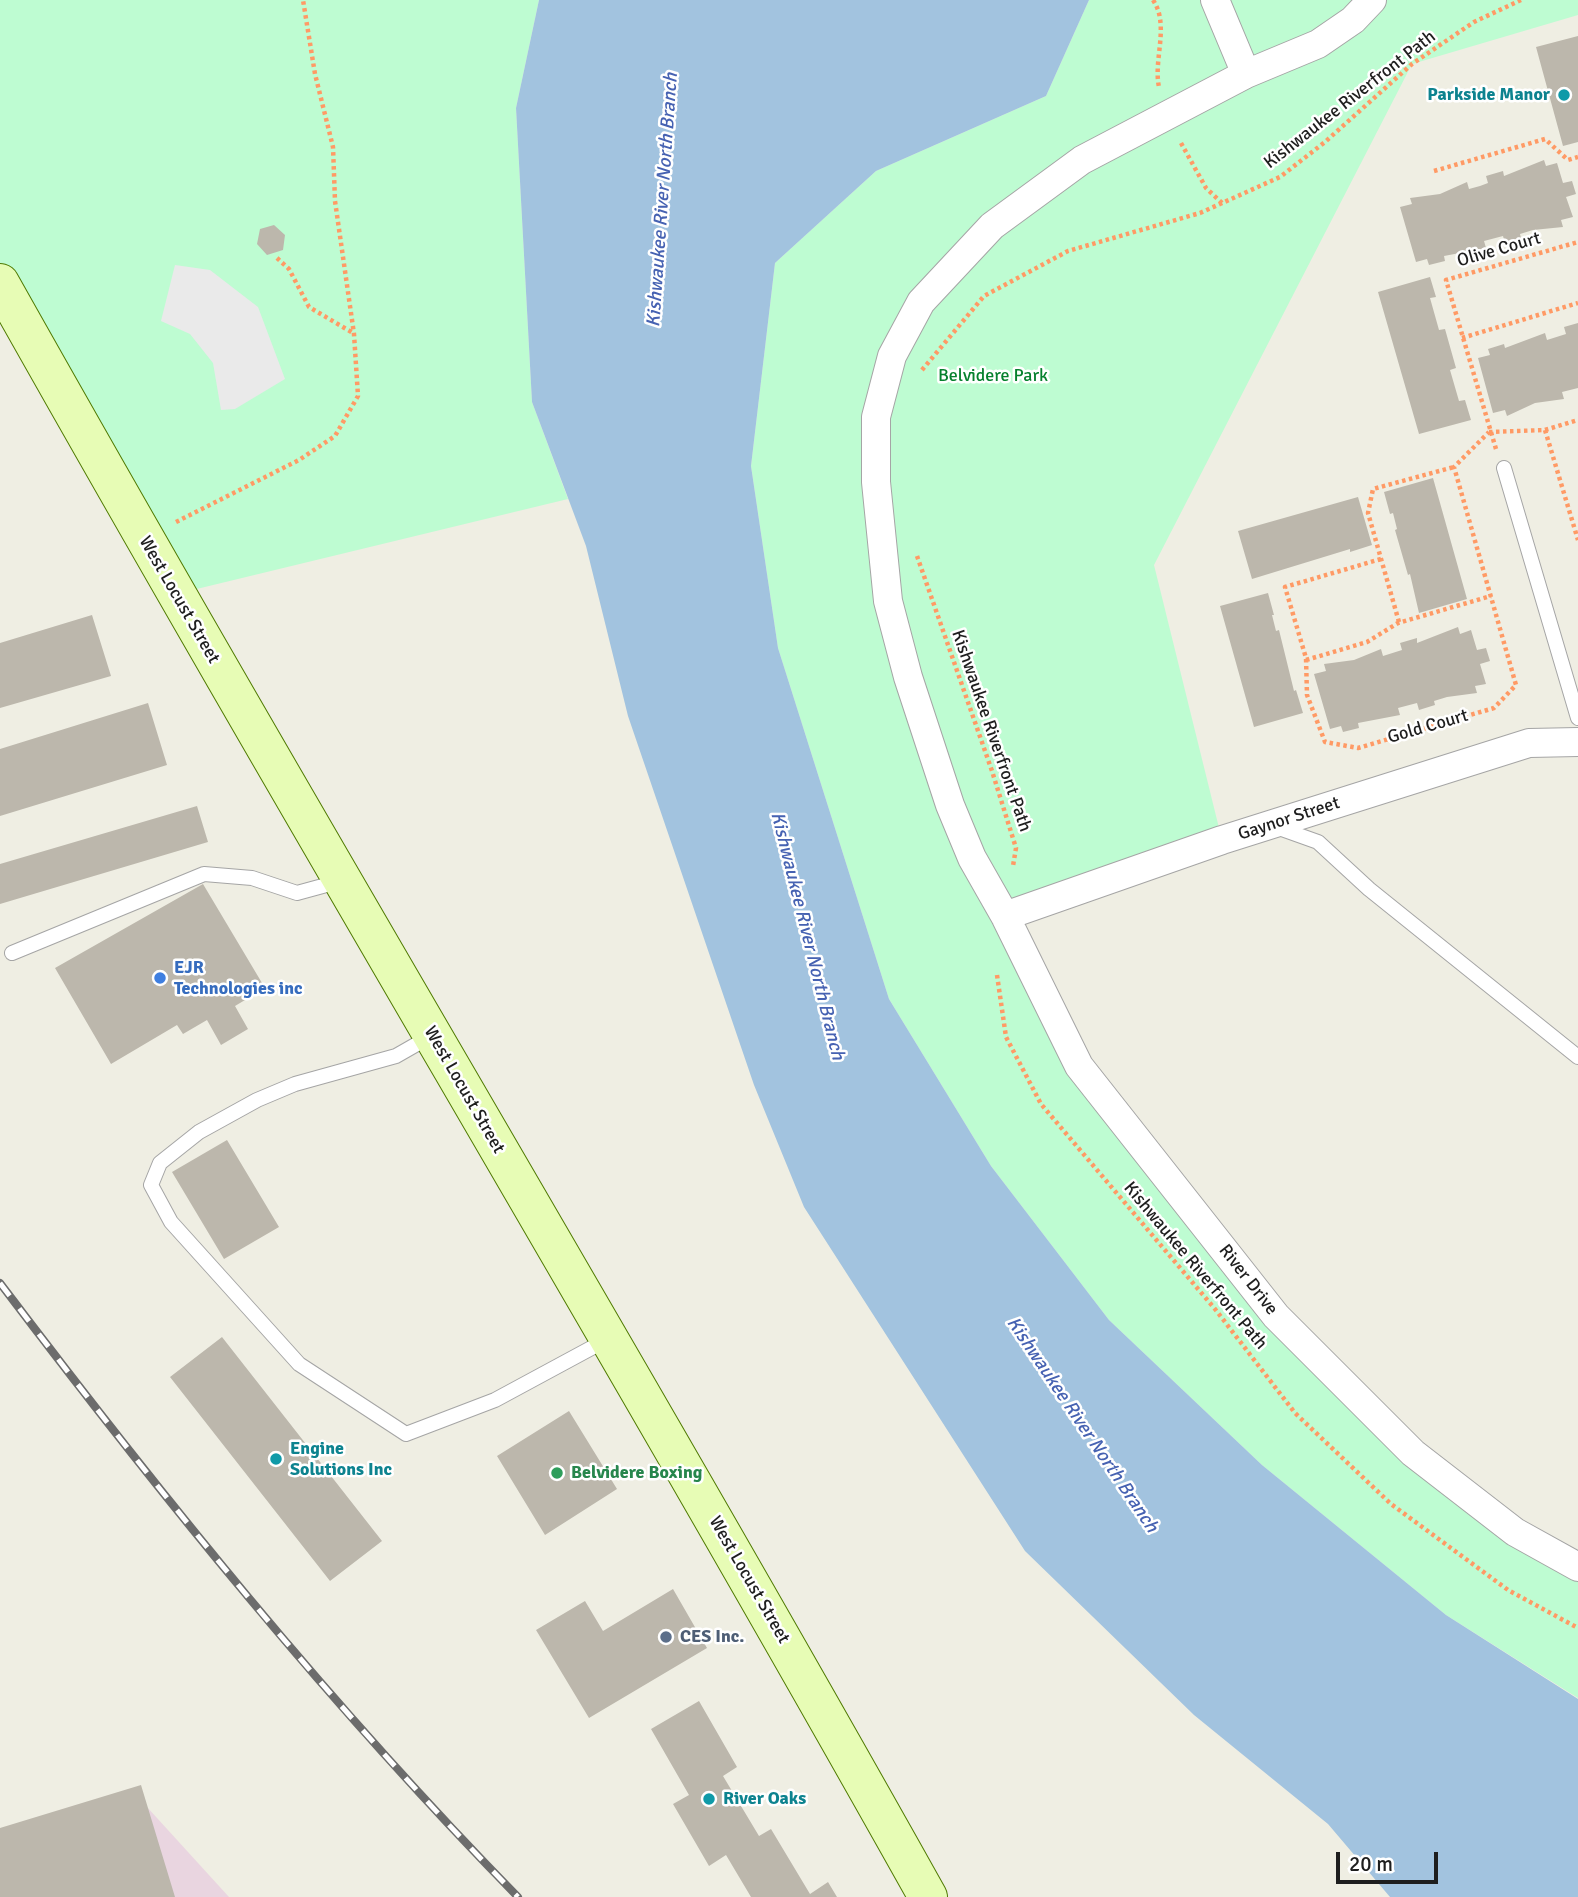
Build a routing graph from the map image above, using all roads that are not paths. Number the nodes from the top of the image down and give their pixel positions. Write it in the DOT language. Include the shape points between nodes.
graph roads {
  1 [pos="1215,0"];
  2 [pos="1371,0"];
  3 [pos="1246,74"];
  4 [pos="0,283"];
  5 [pos="1504,468"];
  6 [pos="1578,718"];
  7 [pos="1578,742"];
  8 [pos="1271,825"];
  9 [pos="342,880"];
  10 [pos="1005,916"];
  11 [pos="12,953"];
  12 [pos="433,1036"];
  13 [pos="1578,1057"];
  14 [pos="608,1338"];
  15 [pos="1578,1567"];
  16 [pos="928,1897"];
  1 -- 3 [label="street"];
  2 -- 3 [label="street, River Drive" via="1353,20 1318,44"];
  3 -- 10 [label="street, River Drive" via="1082,160 992,226 921,302 892,356 883,386 874,450 888,601 950,805 972,858"];
  4 -- 9 [label="street, West Locust Street"];
  5 -- 6 [label="lane"];
  7 -- 8 [label="street, Gaynor Street" via="1529,743"];
  8 -- 10 [label="street, Gaynor Street"];
  8 -- 13 [label="lane" via="1318,842 1369,889"];
  9 -- 11 [label="lane" via="297,893 252,878 204,874"];
  9 -- 12 [label="street, West Locust Street"];
  10 -- 15 [label="street, River Drive" via="1079,1066 1276,1316 1413,1454 1515,1532"];
  12 -- 14 [label="street, West Locust Street"];
  12 -- 14 [label="lane" via="396,1056 295,1084 199,1132 160,1163 151,1185 171,1222 299,1364 406,1434 495,1400"];
  14 -- 16 [label="street, West Locust Street"];
}
